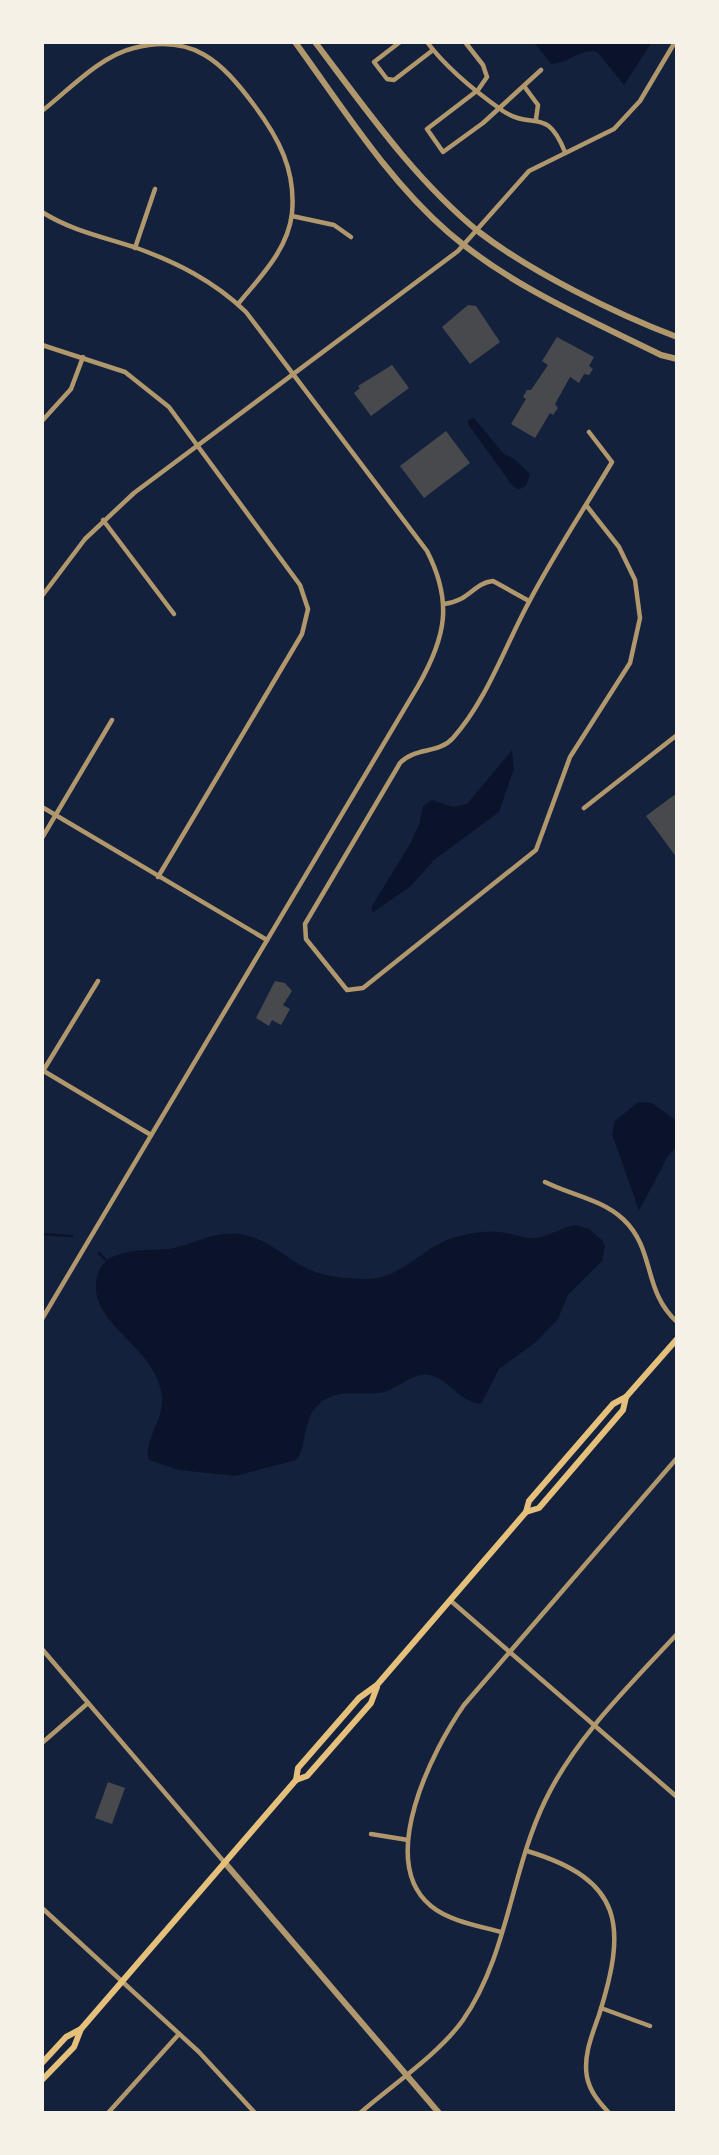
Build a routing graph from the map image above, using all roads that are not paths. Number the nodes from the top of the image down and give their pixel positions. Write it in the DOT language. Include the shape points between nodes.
graph roads {
  1 [pos="295,42"];
  2 [pos="315,42"];
  3 [pos="400,42"];
  4 [pos="465,42"];
  5 [pos="676,42"];
  6 [pos="175,43"];
  7 [pos="429,43"];
  8 [pos="433,50"];
  9 [pos="541,71"];
  10 [pos="524,86"];
  11 [pos="478,90"];
  12 [pos="498,107"];
  13 [pos="42,111"];
  14 [pos="536,119"];
  15 [pos="565,152"];
  16 [pos="155,189"];
  17 [pos="42,212"];
  18 [pos="292,216"];
  19 [pos="478,230"];
  20 [pos="351,237"];
  21 [pos="465,246"];
  22 [pos="135,248"];
  23 [pos="238,304"];
  24 [pos="677,337"];
  25 [pos="42,345"];
  26 [pos="83,357"];
  27 [pos="677,359"];
  28 [pos="294,373"];
  29 [pos="42,421"];
  30 [pos="589,432"];
  31 [pos="198,445"];
  32 [pos="586,505"];
  33 [pos="103,520"];
  34 [pos="42,596"];
  35 [pos="529,601"];
  36 [pos="443,604"];
  37 [pos="174,614"];
  38 [pos="112,720"];
  39 [pos="677,735"];
  40 [pos="42,807"];
  41 [pos="583,807"];
  42 [pos="56,815"];
  43 [pos="42,838"];
  44 [pos="158,877"];
  45 [pos="267,940"];
  46 [pos="98,981"];
  47 [pos="43,1071"];
  48 [pos="151,1135"];
  49 [pos="545,1182"];
  50 [pos="42,1319"];
  51 [pos="677,1322"];
  52 [pos="677,1339"];
  53 [pos="626,1397"];
  54 [pos="677,1458"];
  55 [pos="527,1513"];
  56 [pos="452,1601"];
  57 [pos="677,1634"];
  58 [pos="42,1649"];
  59 [pos="510,1651"];
  60 [pos="377,1685"];
  61 [pos="88,1703"];
  62 [pos="596,1726"];
  63 [pos="42,1743"];
  64 [pos="296,1780"];
  65 [pos="677,1797"];
  66 [pos="370,1834"];
  67 [pos="408,1840"];
  68 [pos="527,1851"];
  69 [pos="225,1863"];
  70 [pos="42,1908"];
  71 [pos="501,1933"];
  72 [pos="122,1981"];
  73 [pos="601,2008"];
  74 [pos="650,2026"];
  75 [pos="81,2029"];
  76 [pos="179,2034"];
  77 [pos="42,2063"];
  78 [pos="405,2074"];
  79 [pos="42,2080"];
  80 [pos="108,2113"];
  81 [pos="256,2113"];
  82 [pos="360,2113"];
  83 [pos="439,2113"];
  84 [pos="609,2113"];
  1 -- 21 [label="street" via="405,190"];
  2 -- 19 [label="street" via="408,161"];
  3 -- 8 [label="street" via="374,61 387,79 394,79"];
  4 -- 11 [label="street" via="488,72"];
  5 -- 15 [label="street" via="624,121 606,135"];
  6 -- 13 [label="street" via="123,51"];
  6 -- 18 [label="street" via="222,65 267,121 289,166"];
  7 -- 8 [label="street"];
  8 -- 11 [label="street"];
  9 -- 10 [label="street"];
  10 -- 12 [label="street"];
  10 -- 14 [label="street" via="538,105"];
  11 -- 12 [label="street"];
  11 -- 12 [label="street" via="427,129 443,152"];
  12 -- 14 [label="street" via="514,117"];
  14 -- 15 [label="street" via="552,127"];
  15 -- 19 [label="street" via="529,171"];
  16 -- 22 [label="street"];
  17 -- 22 [label="street"];
  18 -- 20 [label="street" via="334,225"];
  18 -- 23 [label="street" via="273,261"];
  19 -- 21 [label="street"];
  19 -- 24 [label="street" via="558,281"];
  21 -- 27 [label="street" via="538,295"];
  21 -- 28 [label="street"];
  22 -- 23 [label="street" via="189,270"];
  23 -- 28 [label="street"];
  25 -- 26 [label="street"];
  26 -- 29 [label="street" via="71,389"];
  26 -- 31 [label="street" via="146,386"];
  28 -- 31 [label="street"];
  28 -- 36 [label="street" via="427,551 439,577"];
  30 -- 32 [label="street" via="612,463"];
  31 -- 33 [label="street"];
  31 -- 44 [label="street" via="292,572 308,609 302,634"];
  32 -- 35 [label="street"];
  32 -- 35 [label="street" via="629,566 636,588 637,644 626,671 570,757 540,843 530,856 363,988 352,991 306,939 304,924 401,763 412,753 446,744 457,733 492,678"];
  33 -- 34 [label="street"];
  33 -- 37 [label="street"];
  35 -- 36 [label="street" via="494,581 482,584 460,602"];
  36 -- 45 [label="street" via="440,640 429,666"];
  38 -- 42 [label="street"];
  39 -- 41 [label="street"];
  40 -- 42 [label="street"];
  42 -- 43 [label="street"];
  42 -- 44 [label="street"];
  44 -- 45 [label="street"];
  45 -- 48 [label="street"];
  46 -- 47 [label="street"];
  47 -- 48 [label="street"];
  48 -- 50 [label="street"];
  49 -- 51 [label="street" via="604,1206 626,1222 642,1247 658,1301"];
  52 -- 53 [label="main road"];
  53 -- 55 [label="main road" via="613,1404 545,1482 529,1502"];
  53 -- 55 [label="main road" via="623,1410 598,1440 539,1508"];
  54 -- 59 [label="street"];
  55 -- 56 [label="main road"];
  56 -- 59 [label="street"];
  56 -- 60 [label="main road"];
  57 -- 62 [label="street"];
  58 -- 61 [label="street"];
  59 -- 62 [label="street"];
  59 -- 67 [label="street" via="447,1731 425,1778"];
  60 -- 64 [label="main road" via="359,1698 298,1768"];
  60 -- 64 [label="main road" via="371,1703 307,1776"];
  61 -- 63 [label="street"];
  61 -- 69 [label="street"];
  62 -- 65 [label="street"];
  62 -- 68 [label="street" via="554,1783"];
  64 -- 69 [label="main road"];
  66 -- 67 [label="street"];
  67 -- 71 [label="street" via="410,1877 423,1899 441,1913"];
  68 -- 71 [label="street"];
  68 -- 73 [label="street" via="586,1877 608,1906 615,1956"];
  69 -- 72 [label="main road"];
  69 -- 78 [label="street"];
  70 -- 72 [label="street"];
  71 -- 78 [label="street" via="487,1975 463,2020"];
  72 -- 75 [label="main road"];
  72 -- 76 [label="street"];
  73 -- 74 [label="street"];
  73 -- 84 [label="street" via="586,2073 595,2097"];
  75 -- 77 [label="main road" via="66,2037"];
  75 -- 79 [label="main road" via="74,2047"];
  76 -- 80 [label="street"];
  76 -- 81 [label="street"];
  78 -- 82 [label="street"];
  78 -- 83 [label="street"];
}
